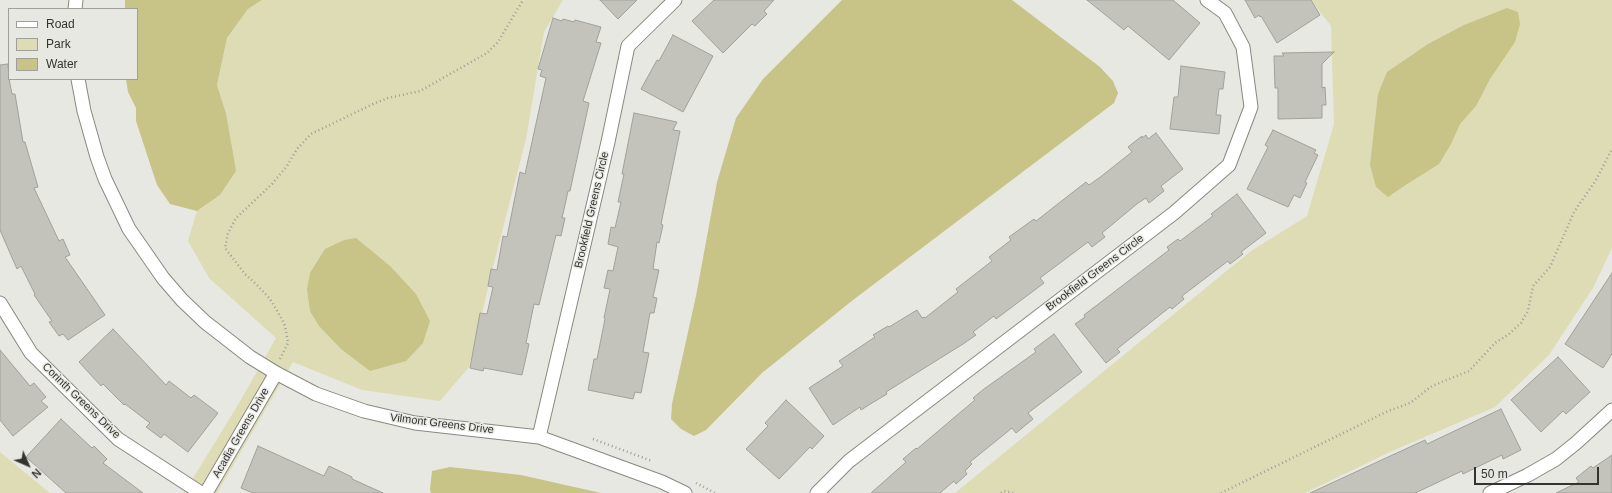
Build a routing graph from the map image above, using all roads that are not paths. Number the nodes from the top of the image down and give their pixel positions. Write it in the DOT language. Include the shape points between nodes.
graph roads {
  1 [pos="675,0"];
  2 [pos="1207,0"];
  3 [pos="78,80"];
  4 [pos="0,303"];
  5 [pos="277,367"];
  6 [pos="1612,410"];
  7 [pos="539,437"];
  8 [pos="201,493"];
  9 [pos="206,493"];
  10 [pos="685,493"];
  11 [pos="817,493"];
  12 [pos="1490,493"];
  1 -- 7 [label="street, Brookfield Greens Circle" via="628,46"];
  2 -- 11 [label="street, Brookfield Greens Circle" via="1225,13 1243,47 1251,107 1229,164 1174,213 849,461"];
  3 -- 5 [label="street, Vilmont Greens Drive" via="104,179 129,228 146,254 177,294 205,322 239,350"];
  4 -- 8 [label="street, Corinth Greens Drive" via="32,353 118,439"];
  5 -- 7 [label="street, Vilmont Greens Drive" via="316,394 364,411 415,423"];
  5 -- 9 [label="street, Acadia Greens Drive"];
  6 -- 12 [label="street" via="1556,459"];
  7 -- 10 [label="street, Vilmont Greens Drive" via="662,482"];
}
